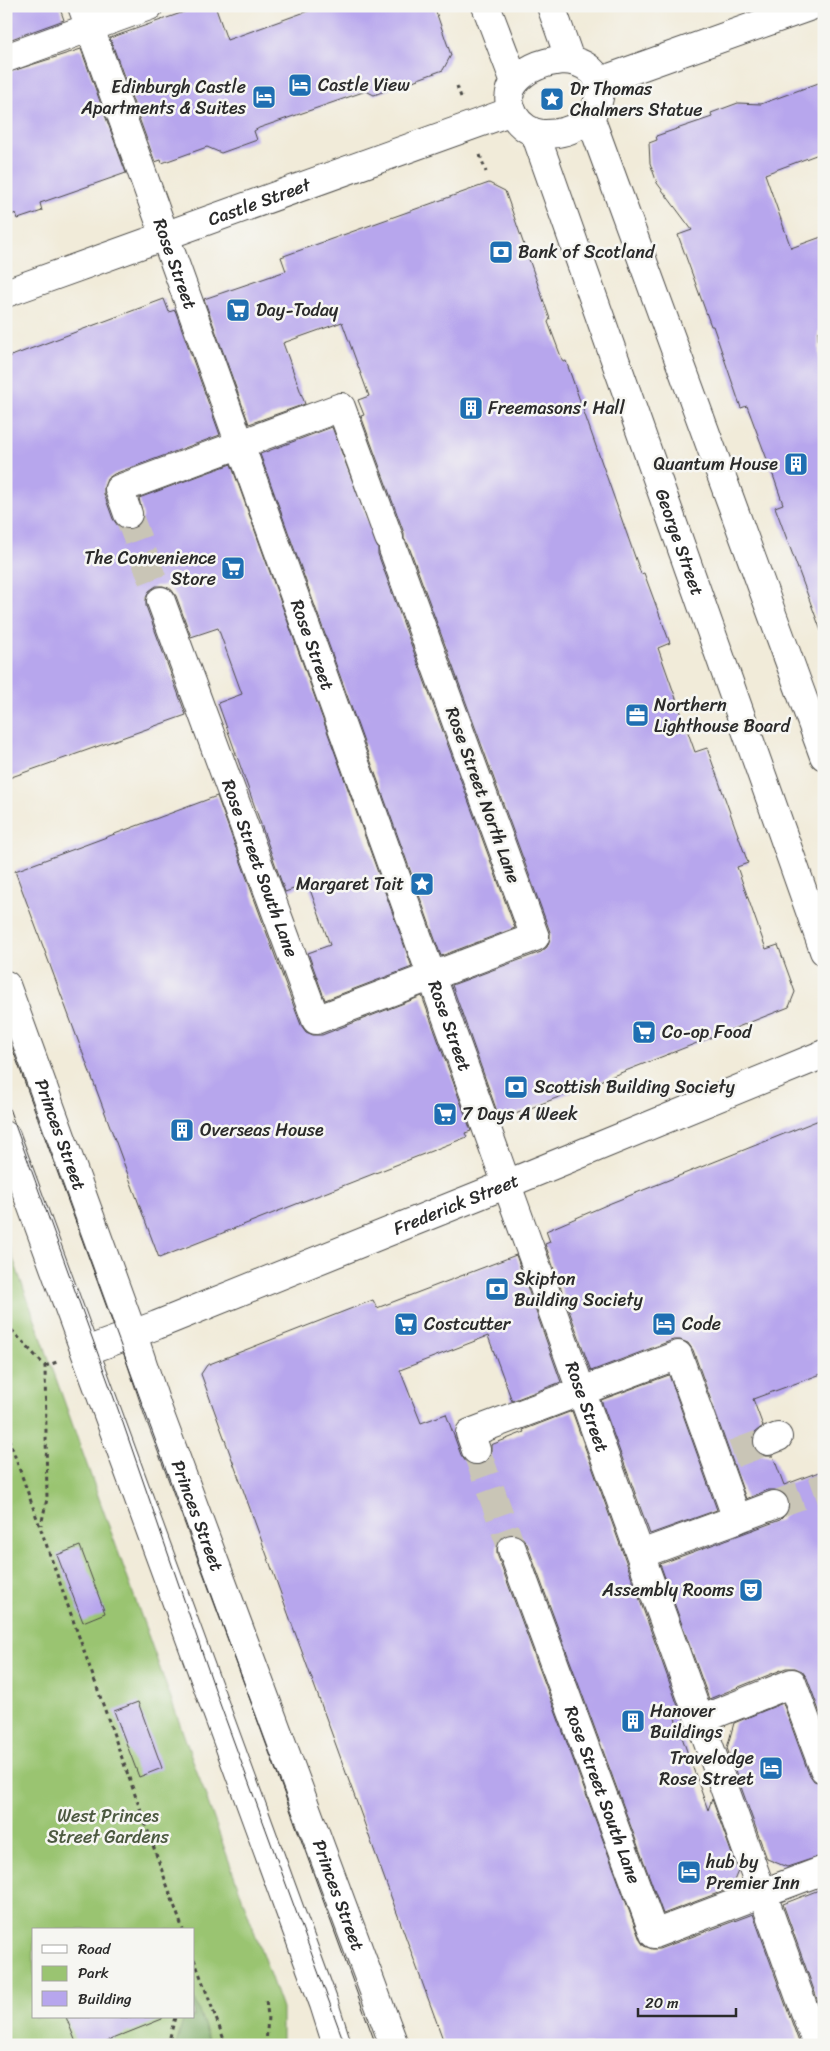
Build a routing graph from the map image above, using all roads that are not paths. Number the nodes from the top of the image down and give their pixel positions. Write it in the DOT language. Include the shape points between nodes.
graph roads {
  1 [pos="149,6"];
  2 [pos="486,6"];
  3 [pos="551,6"];
  4 [pos="811,6"];
  5 [pos="86,17"];
  6 [pos="6,58"];
  7 [pos="570,60"];
  8 [pos="515,82"];
  9 [pos="598,82"];
  10 [pos="512,111"];
  11 [pos="590,117"];
  12 [pos="535,133"];
  13 [pos="156,240"];
  14 [pos="6,293"];
  15 [pos="240,444"];
  16 [pos="128,514"];
  17 [pos="161,601"];
  18 [pos="824,756"];
  19 [pos="824,951"];
  20 [pos="432,977"];
  21 [pos="6,985"];
  22 [pos="824,1054"];
  23 [pos="6,1136"];
  24 [pos="507,1184"];
  25 [pos="133,1334"];
  26 [pos="86,1351"];
  27 [pos="582,1392"];
  28 [pos="476,1450"];
  29 [pos="774,1505"];
  30 [pos="737,1519"];
  31 [pos="512,1549"];
  32 [pos="641,1554"];
  33 [pos="700,1720"];
  34 [pos="824,1769"];
  35 [pos="824,1870"];
  36 [pos="763,1893"];
  37 [pos="337,2045"];
  38 [pos="394,2045"];
  39 [pos="818,2045"];
  1 -- 5 [label="street"];
  2 -- 8 [label="street"];
  3 -- 7 [label="street"];
  4 -- 9 [label="street"];
  5 -- 6 [label="street"];
  5 -- 13 [label="street, Rose Street"];
  7 -- 8 [label="street" via="540,65"];
  7 -- 9 [label="street" via="587,67"];
  8 -- 10 [label="street" via="510,96"];
  9 -- 11 [label="street" via="598,104"];
  10 -- 12 [label="street" via="518,122"];
  10 -- 13 [label="street, Castle Street"];
  11 -- 12 [label="street" via="564,131"];
  11 -- 18 [label="street"];
  12 -- 19 [label="street, George Street"];
  13 -- 14 [label="street, Castle Street"];
  13 -- 15 [label="street, Rose Street"];
  15 -- 16 [label="street" via="119,489"];
  15 -- 20 [label="street, Rose Street"];
  15 -- 20 [label="street, Rose Street North Lane" via="340,407 535,937"];
  17 -- 20 [label="street, Rose Street South Lane" via="316,1020"];
  20 -- 24 [label="street, Rose Street"];
  21 -- 25 [label="street, Princes Street"];
  22 -- 24 [label="street, Frederick Street"];
  23 -- 26 [label="street"];
  24 -- 25 [label="street, Frederick Street"];
  24 -- 27 [label="street, Rose Street"];
  25 -- 26 [label="street, Frederick Street"];
  25 -- 38 [label="street, Princes Street" via="240,1634"];
  26 -- 37 [label="street"];
  27 -- 28 [label="street" via="470,1433"];
  27 -- 30 [label="street" via="678,1355 724,1457"];
  27 -- 32 [label="street, Rose Street"];
  29 -- 30 [label="street"];
  30 -- 32 [label="street"];
  31 -- 36 [label="street, Rose Street South Lane" via="654,1934"];
  32 -- 33 [label="street, Rose Street"];
  33 -- 34 [label="street" via="792,1683"];
  33 -- 36 [label="street, Rose Street"];
  35 -- 36 [label="street"];
  36 -- 39 [label="street, Rose Street"];
}
